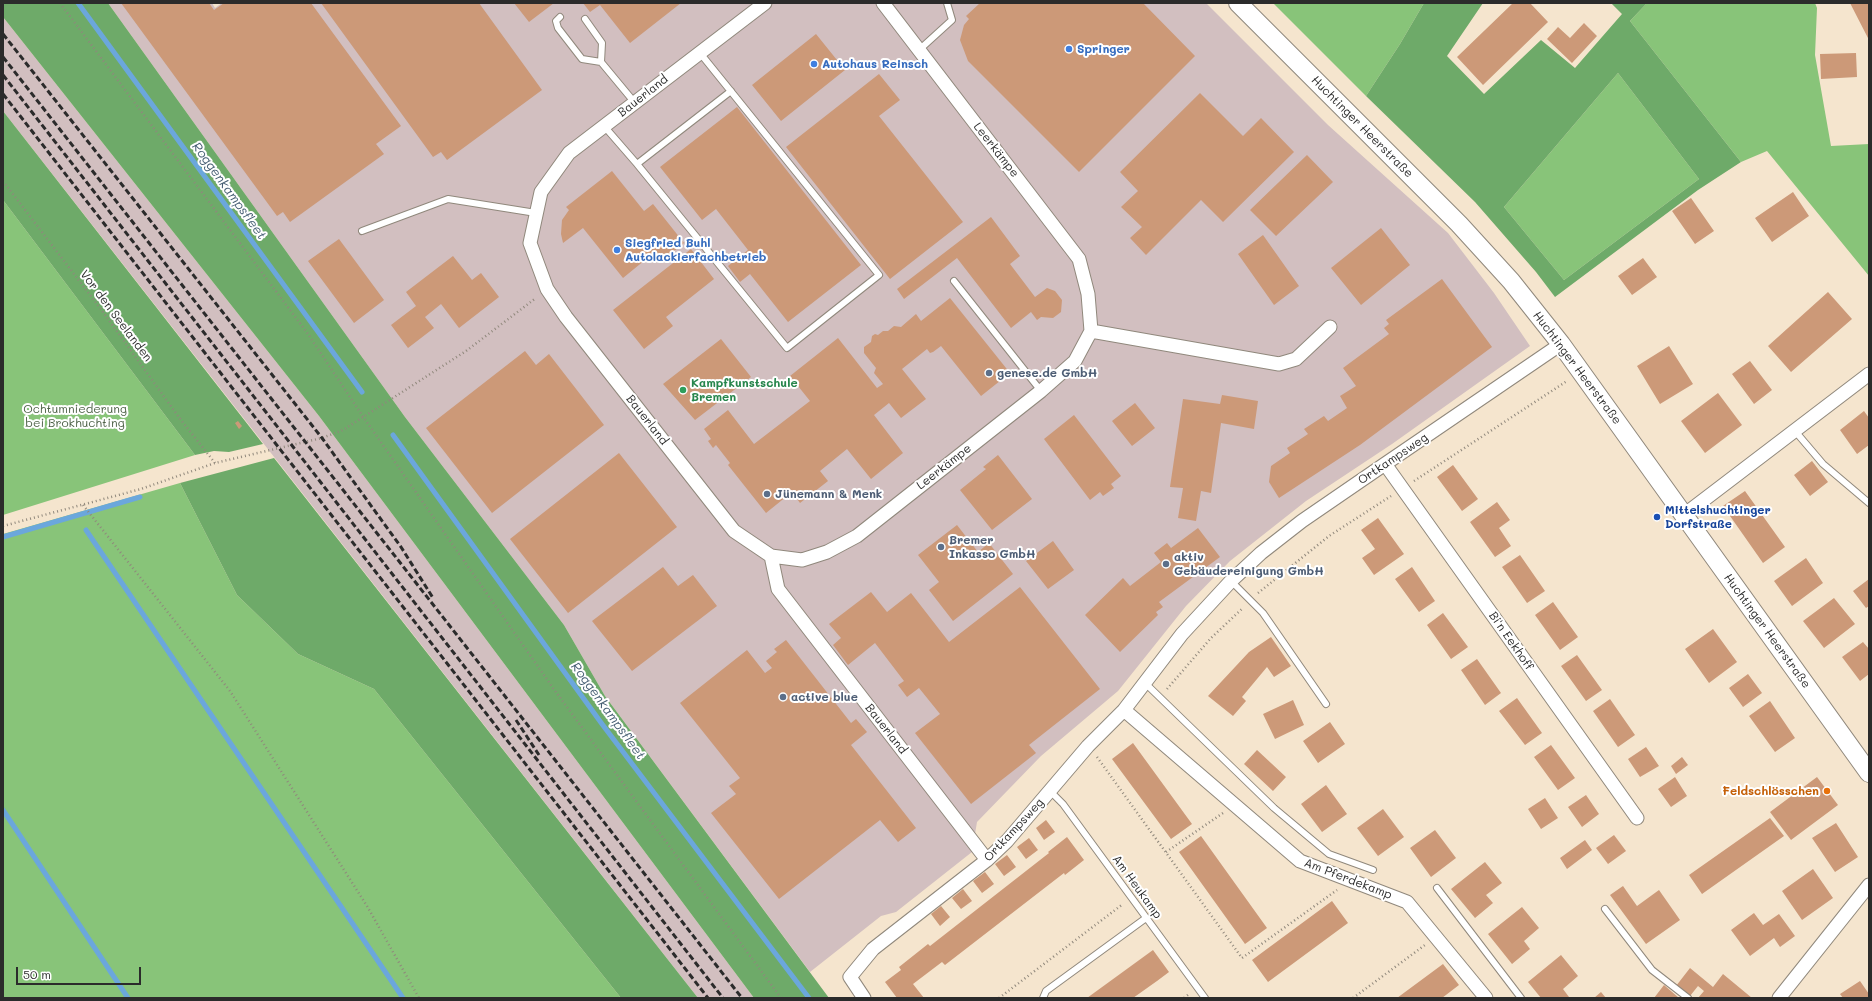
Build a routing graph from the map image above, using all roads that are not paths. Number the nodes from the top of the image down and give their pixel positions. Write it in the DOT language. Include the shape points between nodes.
graph roads {
  1 [pos="765,3"];
  2 [pos="883,3"];
  3 [pos="947,3"];
  4 [pos="1238,3"];
  5 [pos="560,17"];
  6 [pos="585,19"];
  7 [pos="919,50"];
  8 [pos="700,53"];
  9 [pos="601,62"];
  10 [pos="731,91"];
  11 [pos="635,103"];
  12 [pos="604,126"];
  13 [pos="637,164"];
  14 [pos="536,213"];
  15 [pos="362,231"];
  16 [pos="954,281"];
  17 [pos="1330,327"];
  18 [pos="1091,331"];
  19 [pos="1562,344"];
  20 [pos="1869,374"];
  21 [pos="1041,391"];
  22 [pos="1795,431"];
  23 [pos="1385,464"];
  24 [pos="1869,503"];
  25 [pos="1684,515"];
  26 [pos="771,556"];
  27 [pos="1231,581"];
  28 [pos="1145,683"];
  29 [pos="1326,704"];
  30 [pos="1124,710"];
  31 [pos="1869,773"];
  32 [pos="1050,791"];
  33 [pos="1638,818"];
  34 [pos="988,860"];
  35 [pos="1373,870"];
  36 [pos="1869,885"];
  37 [pos="1437,888"];
  38 [pos="1605,909"];
  39 [pos="1146,918"];
  40 [pos="864,998"];
  41 [pos="1043,998"];
  42 [pos="1205,998"];
  43 [pos="1486,998"];
  44 [pos="1521,998"];
  45 [pos="1688,998"];
  46 [pos="1779,998"];
  1 -- 8 [label="street, Bauerland"];
  2 -- 7 [label="street, Leerkämpe"];
  3 -- 7 [label="lane" via="952,20"];
  4 -- 19 [label="main road, Huchtinger Heerstraße" via="1459,224 1511,281"];
  5 -- 9 [label="lane" via="556,21 558,28 582,59"];
  6 -- 9 [label="lane" via="602,43"];
  7 -- 18 [label="street, Leerkämpe" via="1079,259 1088,294"];
  8 -- 10 [label="lane"];
  8 -- 11 [label="street, Bauerland"];
  9 -- 11 [label="lane"];
  10 -- 13 [label="lane"];
  10 -- 13 [label="lane" via="879,275 787,348"];
  11 -- 12 [label="street, Bauerland"];
  12 -- 13 [label="lane"];
  12 -- 14 [label="street, Bauerland" via="569,153 541,192"];
  14 -- 15 [label="lane" via="448,199"];
  14 -- 26 [label="street, Bauerland" via="530,243 547,289 566,317 734,531"];
  16 -- 21 [label="lane"];
  17 -- 18 [label="street" via="1296,359 1279,364"];
  18 -- 21 [label="street, Leerkämpe" via="1075,360"];
  19 -- 23 [label="street, Ortkampsweg"];
  19 -- 25 [label="main road, Huchtinger Heerstraße"];
  20 -- 22 [label="street"];
  21 -- 26 [label="street, Leerkämpe" via="857,536 827,552 802,560"];
  22 -- 24 [label="lane" via="1823,464"];
  22 -- 25 [label="street"];
  23 -- 27 [label="street, Ortkampsweg" via="1290,530"];
  23 -- 33 [label="street, Bi'n Eekhoff"];
  25 -- 31 [label="main road, Huchtinger Heerstraße"];
  26 -- 34 [label="street, Bauerland" via="778,589"];
  27 -- 28 [label="street, Ortkampsweg" via="1182,634"];
  27 -- 29 [label="lane" via="1263,613"];
  28 -- 30 [label="street, Ortkampsweg"];
  28 -- 35 [label="lane" via="1274,808 1329,854"];
  30 -- 32 [label="street, Ortkampsweg" via="1088,746"];
  30 -- 43 [label="street, Am Pferdekamp" via="1300,861 1407,902"];
  32 -- 34 [label="street, Ortkampsweg"];
  32 -- 39 [label="lane, Am Heukamp" via="1063,804"];
  34 -- 40 [label="street, Ortkampsweg" via="873,949 850,977"];
  36 -- 46 [label="street"];
  37 -- 44 [label="lane"];
  38 -- 45 [label="lane" via="1652,970"];
  39 -- 41 [label="lane" via="1046,991"];
  39 -- 42 [label="lane, Am Heukamp"];
}
